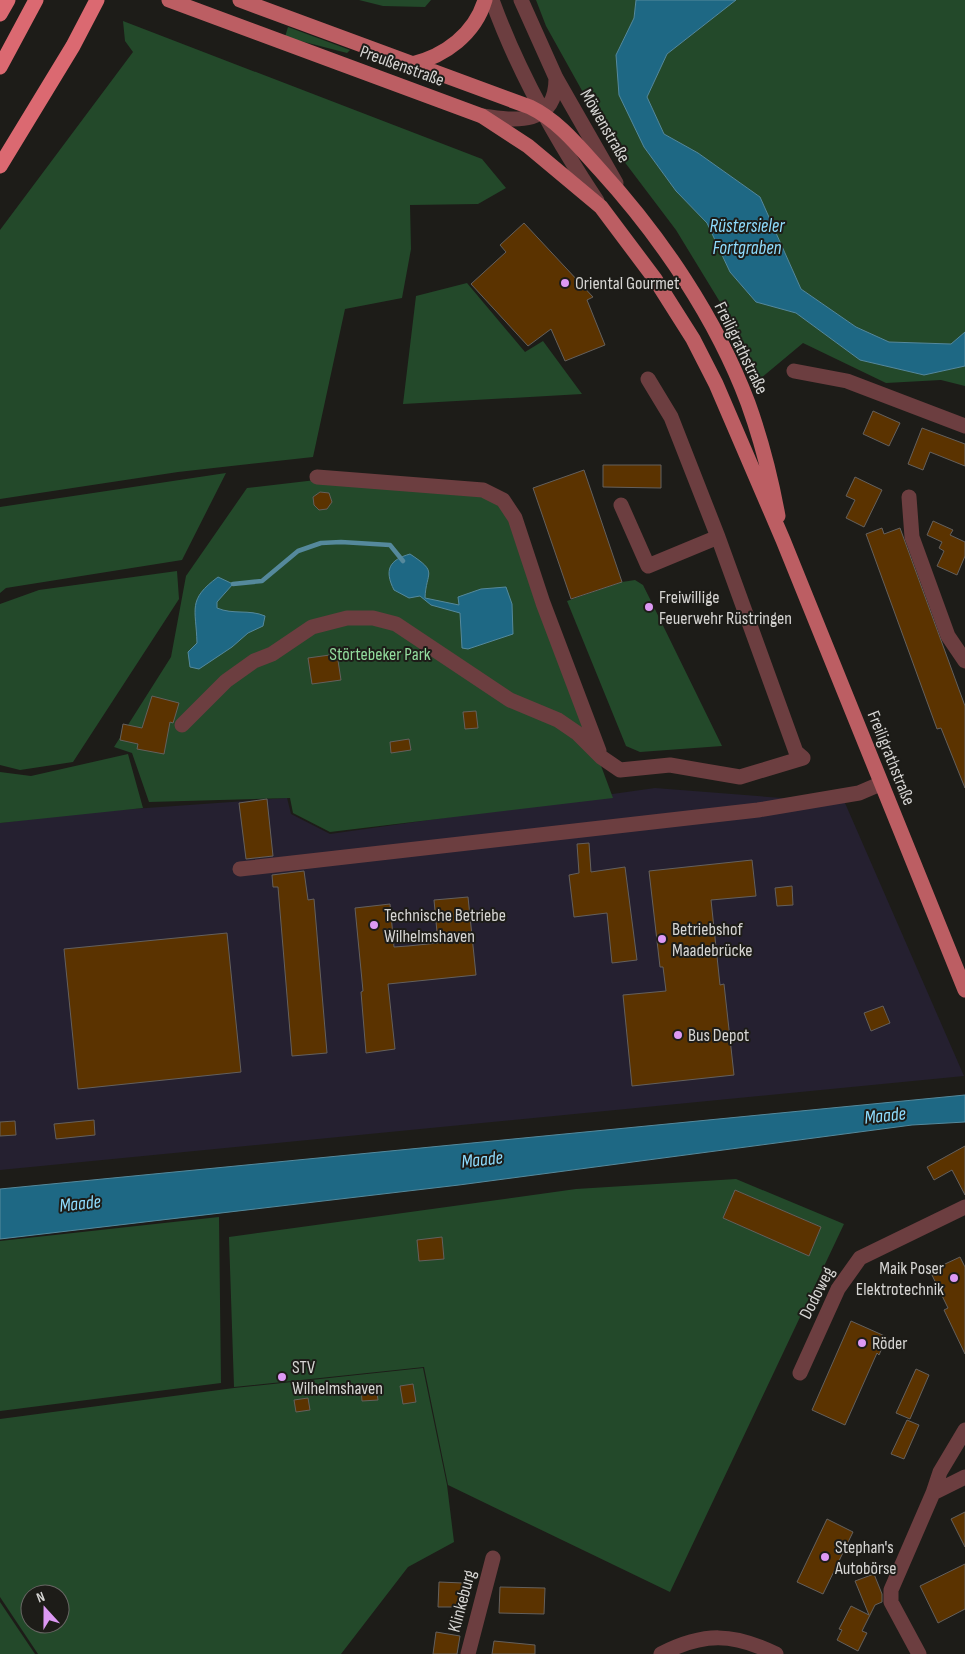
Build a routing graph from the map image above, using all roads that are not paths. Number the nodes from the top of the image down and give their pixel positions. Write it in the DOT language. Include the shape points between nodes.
graph roads {
  1 [pos="8,0"];
  2 [pos="36,0"];
  3 [pos="97,0"];
  4 [pos="169,0"];
  5 [pos="240,0"];
  6 [pos="485,0"];
  7 [pos="492,0"];
  8 [pos="521,0"];
  9 [pos="0,14"];
  10 [pos="412,64"];
  11 [pos="0,67"];
  12 [pos="556,78"];
  13 [pos="542,113"];
  14 [pos="482,116"];
  15 [pos="0,166"];
  16 [pos="622,193"];
  17 [pos="601,207"];
  18 [pos="794,371"];
  19 [pos="648,379"];
  20 [pos="965,426"];
  21 [pos="317,477"];
  22 [pos="909,497"];
  23 [pos="621,505"];
  24 [pos="718,537"];
  25 [pos="783,540"];
  26 [pos="965,661"];
  27 [pos="182,725"];
  28 [pos="601,757"];
  29 [pos="880,784"];
  30 [pos="240,869"];
  31 [pos="960,966"];
  32 [pos="965,990"];
  33 [pos="965,1207"];
  34 [pos="800,1372"];
  35 [pos="965,1430"];
  36 [pos="965,1477"];
  37 [pos="933,1493"];
  38 [pos="494,1558"];
  39 [pos="468,1654"];
  40 [pos="661,1654"];
  41 [pos="776,1654"];
  42 [pos="919,1654"];
  1 -- 9 [label="highway"];
  2 -- 11 [label="highway"];
  3 -- 15 [label="highway"];
  4 -- 14 [label="main road, Preußenstraße"];
  5 -- 10 [label="main road, Preußenstraße"];
  6 -- 10 [label="main road" via="461,39 434,57"];
  7 -- 13 [label="street" via="508,43"];
  8 -- 12 [label="street, Möwenstraße"];
  10 -- 13 [label="main road, Preußenstraße"];
  12 -- 13 [label="street, Möwenstraße" via="554,95"];
  12 -- 16 [label="street, Möwenstraße"];
  13 -- 14 [label="street" via="520,120"];
  13 -- 16 [label="main road, Preußenstraße" via="567,134"];
  13 -- 17 [label="street"];
  14 -- 17 [label="main road, Preußenstraße" via="528,146"];
  16 -- 25 [label="main road, Freiligrathstraße" via="682,278 728,357 755,425"];
  17 -- 25 [label="main road, Freiligrathstraße" via="655,279 693,339 716,384"];
  18 -- 20 [label="street" via="847,381"];
  19 -- 24 [label="street" via="671,417"];
  21 -- 28 [label="street" via="483,490 503,500 515,518"];
  22 -- 26 [label="street" via="912,537 948,636"];
  23 -- 24 [label="street" via="648,566"];
  24 -- 28 [label="street" via="796,752 804,758 740,777 670,765 620,770"];
  25 -- 29 [label="main road, Freiligrathstraße"];
  27 -- 28 [label="street" via="226,681 312,627 347,618 374,618 396,624 510,700 558,720 577,732"];
  29 -- 30 [label="street" via="859,793 758,810"];
  29 -- 31 [label="main road, Freiligrathstraße"];
  31 -- 32 [label="main road, Freiligrathstraße"];
  33 -- 34 [label="street, Dodoweg" via="860,1258 838,1289"];
  35 -- 37 [label="street" via="940,1472"];
  36 -- 37 [label="street"];
  37 -- 42 [label="street" via="891,1590 891,1602"];
  38 -- 39 [label="street, Klinkeburg"];
  40 -- 41 [label="street" via="708,1637 733,1638"];
}
